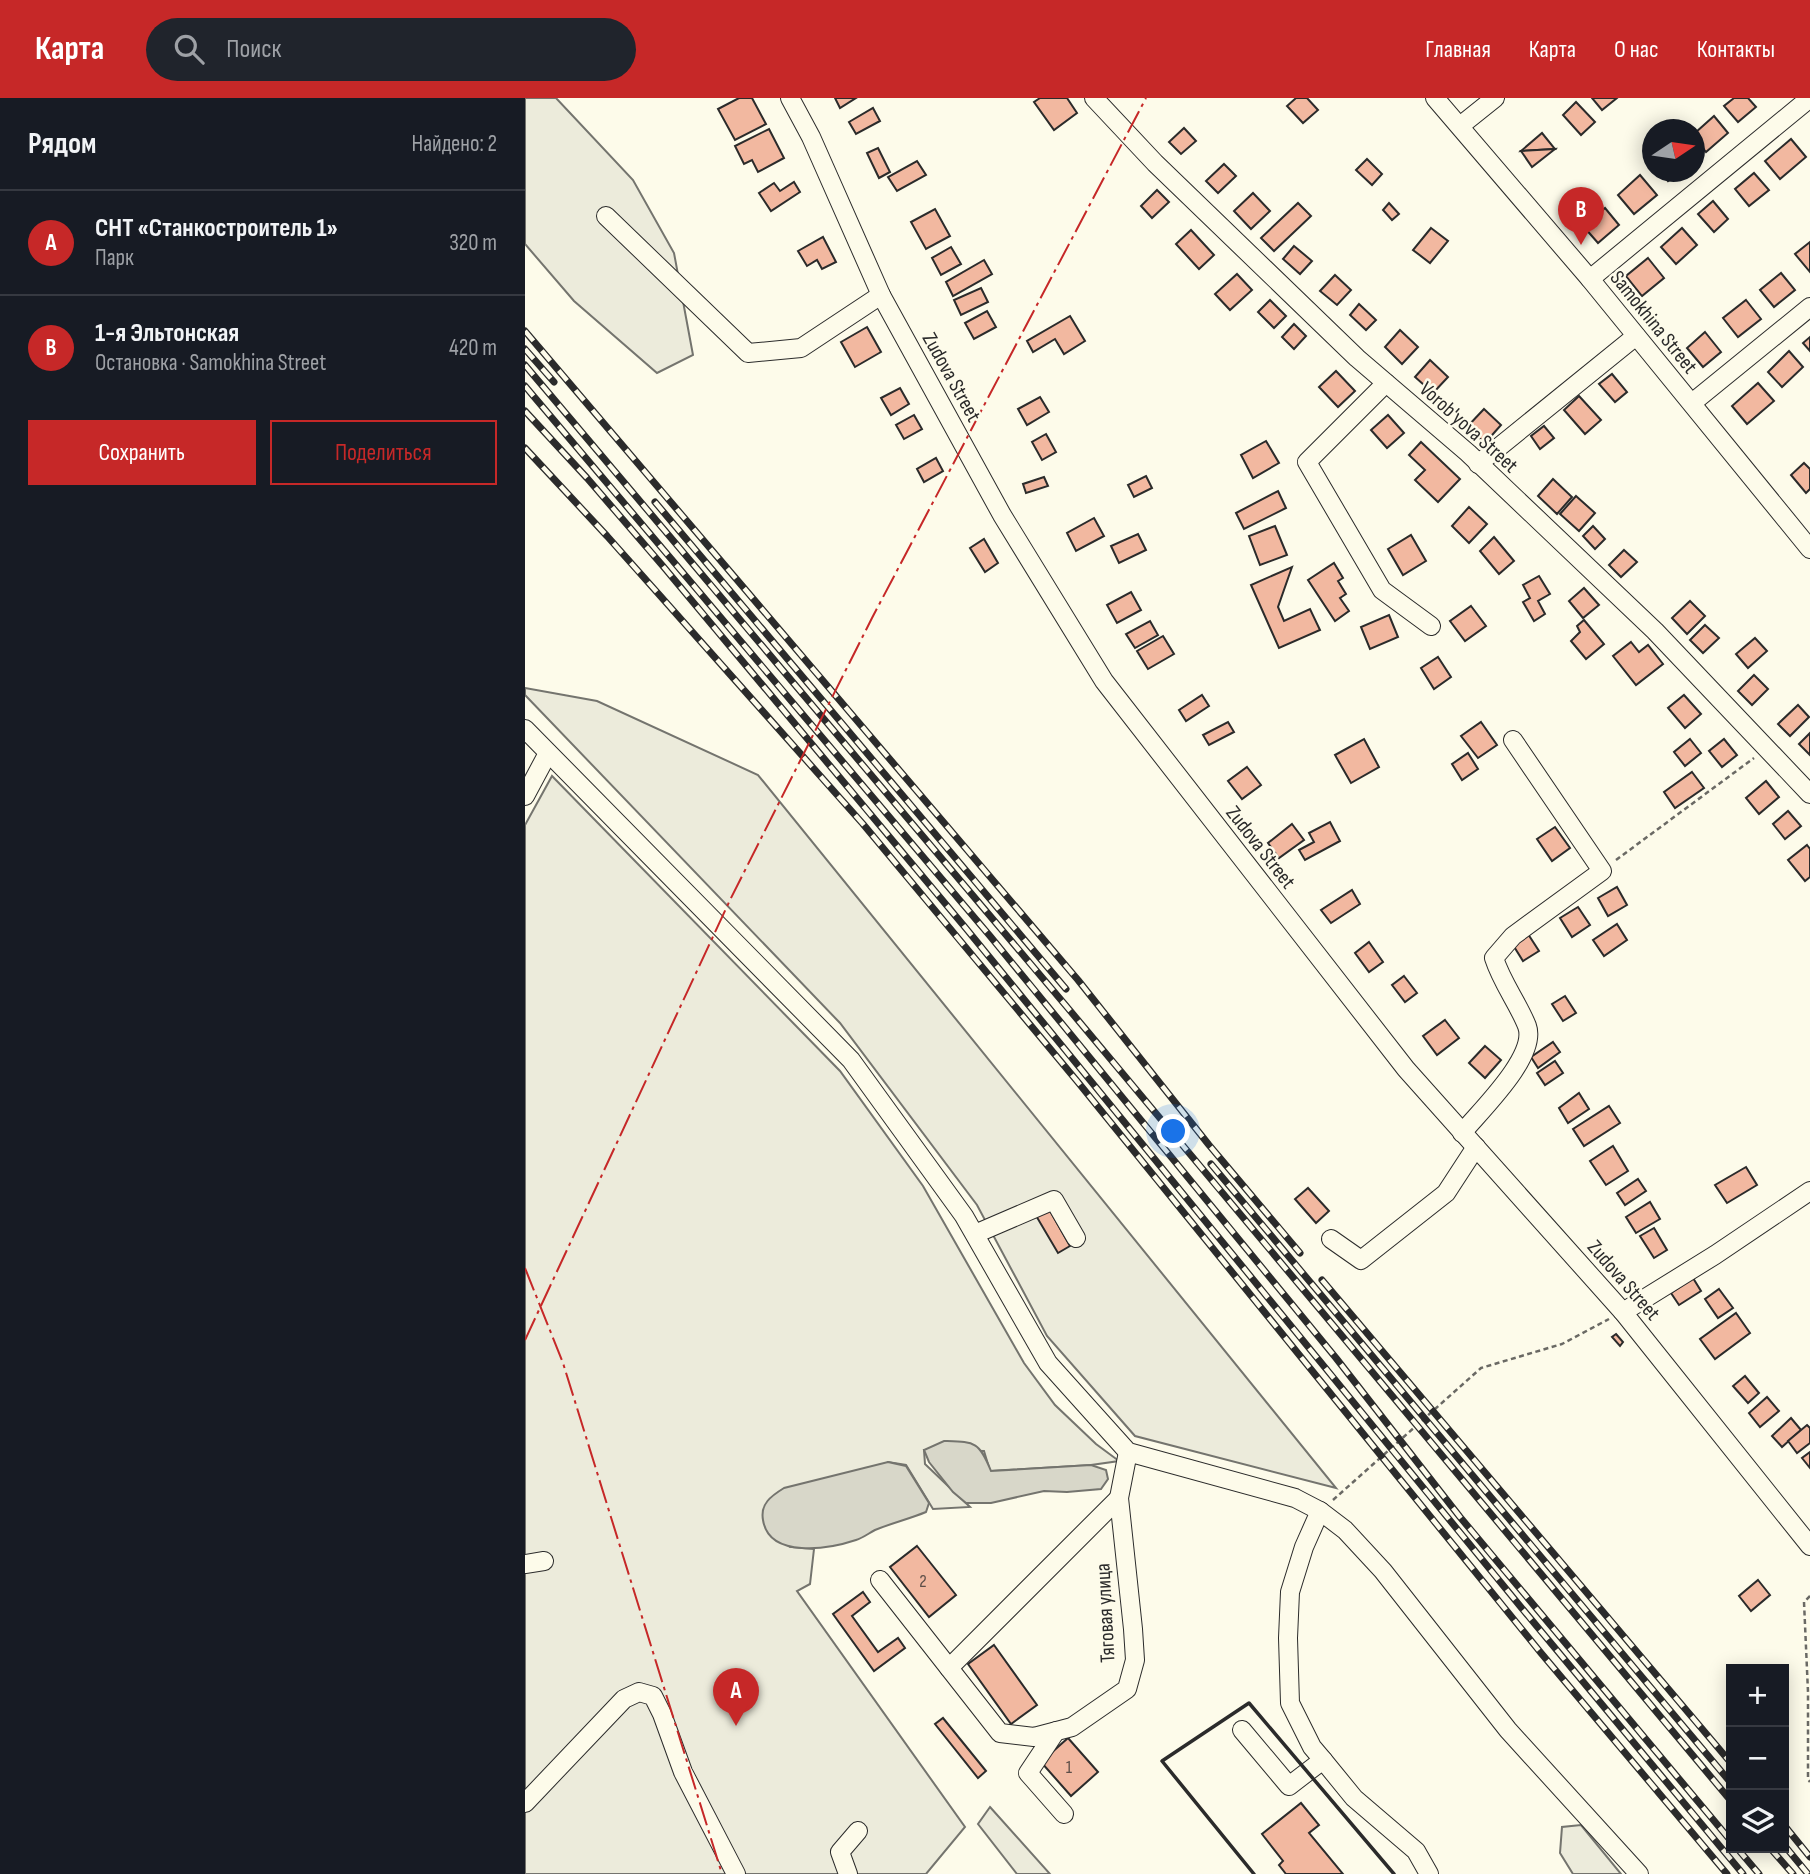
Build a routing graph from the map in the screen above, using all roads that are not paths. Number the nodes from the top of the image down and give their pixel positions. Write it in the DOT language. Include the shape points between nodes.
graph roads {
  1 [pos="790,98"];
  2 [pos="1094,98"];
  3 [pos="1435,98"];
  4 [pos="1495,98"];
  5 [pos="1810,98"];
  6 [pos="1460,127"];
  7 [pos="606,216"];
  8 [pos="1590,279"];
  9 [pos="881,295"];
  10 [pos="1810,307"];
  11 [pos="1636,336"];
  12 [pos="1386,383"];
  13 [pos="1692,403"];
  14 [pos="1478,464"];
  15 [pos="1804,527"];
  16 [pos="1810,549"];
  17 [pos="1431,626"];
  18 [pos="525,729"];
  19 [pos="1513,740"];
  20 [pos="548,753"];
  21 [pos="1810,794"];
  22 [pos="525,796"];
  23 [pos="1462,1133"];
  24 [pos="1476,1147"];
  25 [pos="1810,1191"];
  26 [pos="975,1234"];
  27 [pos="1076,1238"];
  28 [pos="1331,1239"];
  29 [pos="1623,1312"];
  30 [pos="1128,1452"];
  31 [pos="1119,1498"];
  32 [pos="1320,1511"];
  33 [pos="1810,1546"];
  34 [pos="544,1561"];
  35 [pos="525,1564"];
  36 [pos="880,1580"];
  37 [pos="949,1668"];
  38 [pos="1242,1730"];
  39 [pos="1056,1731"];
  40 [pos="1323,1760"];
  41 [pos="525,1802"];
  42 [pos="1063,1814"];
  43 [pos="858,1831"];
  44 [pos="736,1874"];
  45 [pos="848,1874"];
  46 [pos="1429,1874"];
  47 [pos="1639,1874"];
  1 -- 9 [label="street, Zudova Street"];
  2 -- 12 [label="street, Vorob'yova Street" via="1155,163"];
  3 -- 6 [label="street, Samokhina Street"];
  4 -- 6 [label="street"];
  5 -- 8 [label="street"];
  6 -- 8 [label="street, Samokhina Street"];
  7 -- 9 [label="street" via="748,353 801,348"];
  8 -- 11 [label="street, Samokhina Street"];
  9 -- 23 [label="street, Zudova Street" via="1002,515 1104,681 1389,1047"];
  10 -- 13 [label="street"];
  11 -- 13 [label="street, Samokhina Street"];
  11 -- 14 [label="street"];
  12 -- 14 [label="street, Vorob'yova Street"];
  12 -- 17 [label="street" via="1307,462 1382,590"];
  13 -- 15 [label="street, Samokhina Street"];
  14 -- 21 [label="street, Vorob'yova Street" via="1655,631"];
  15 -- 16 [label="street, Samokhina Street"];
  18 -- 20 [label="street"];
  19 -- 23 [label="street" via="1602,871 1513,936 1494,958 1528,1028 1528,1044 1519,1064"];
  20 -- 22 [label="street"];
  20 -- 26 [label="street" via="851,1060"];
  23 -- 24 [label="street, Zudova Street"];
  24 -- 28 [label="street" via="1446,1193 1361,1260"];
  24 -- 29 [label="street, Zudova Street"];
  25 -- 29 [label="street"];
  26 -- 27 [label="street" via="1054,1200"];
  26 -- 30 [label="street" via="1048,1363"];
  29 -- 33 [label="street, Zudova Street"];
  30 -- 31 [label="street, Тяговая улица"];
  30 -- 32 [label="street" via="1295,1498"];
  31 -- 37 [label="street"];
  31 -- 39 [label="street, Тяговая улица" via="1135,1660 1127,1689 1072,1727"];
  32 -- 40 [label="street" via="1290,1592 1288,1639 1290,1703"];
  32 -- 47 [label="street" via="1345,1530 1383,1572 1509,1730"];
  34 -- 35 [label="street"];
  36 -- 37 [label="street, Тяговая улица"];
  37 -- 39 [label="street, Тяговая улица" via="1000,1733 1034,1737"];
  38 -- 40 [label="street" via="1289,1786"];
  39 -- 42 [label="street" via="1028,1773"];
  40 -- 46 [label="street" via="1354,1798 1416,1851"];
  41 -- 44 [label="street" via="624,1699 639,1692 653,1696 684,1772"];
  43 -- 45 [label="street" via="840,1852"];
}
